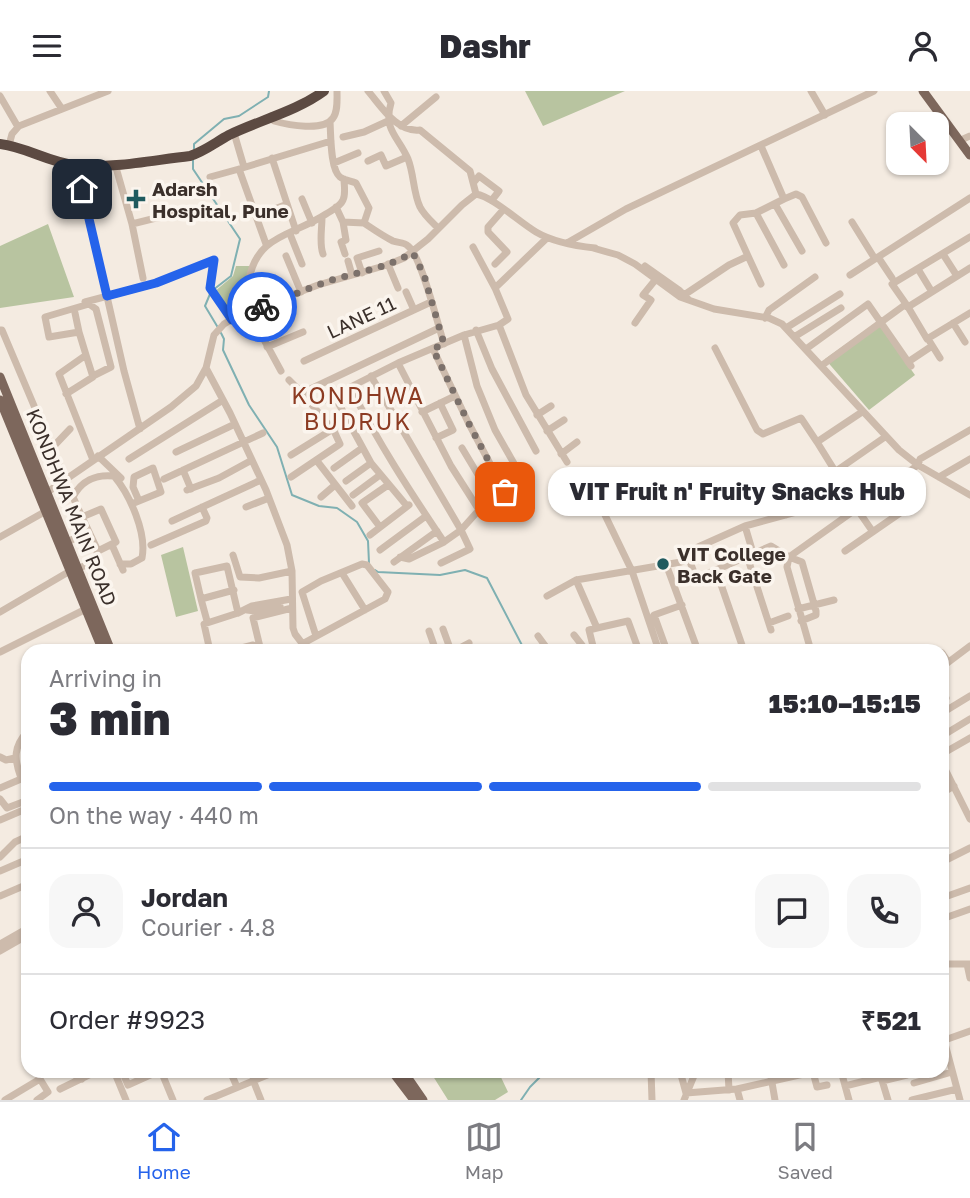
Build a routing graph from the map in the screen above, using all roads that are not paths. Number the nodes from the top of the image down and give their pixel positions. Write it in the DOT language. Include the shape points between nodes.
graph roads {
  1 [pos="50,91"];
  2 [pos="108,91"];
  3 [pos="324,91"];
  4 [pos="337,91"];
  5 [pos="368,91"];
  6 [pos="384,91"];
  7 [pos="810,91"];
  8 [pos="853,91"];
  9 [pos="874,91"];
  10 [pos="928,93"];
  11 [pos="0,96"];
  12 [pos="436,97"];
  13 [pos="858,99"];
  14 [pos="62,109"];
  15 [pos="825,115"];
  16 [pos="271,116"];
  17 [pos="388,117"];
  18 [pos="330,122"];
  19 [pos="401,126"];
  20 [pos="18,127"];
  21 [pos="233,133"];
  22 [pos="970,136"];
  23 [pos="343,137"];
  24 [pos="961,140"];
  25 [pos="331,141"];
  26 [pos="4,144"];
  27 [pos="761,146"];
  28 [pos="358,153"];
  29 [pos="970,155"];
  30 [pos="407,157"];
  31 [pos="272,158"];
  32 [pos="368,161"];
  33 [pos="334,163"];
  34 [pos="115,164"];
  35 [pos="77,165"];
  36 [pos="241,168"];
  37 [pos="210,177"];
  38 [pos="344,179"];
  39 [pos="474,182"];
  40 [pos="476,194"];
  41 [pos="970,198"];
  42 [pos="302,199"];
  43 [pos="784,199"];
  44 [pos="492,200"];
  45 [pos="775,204"];
  46 [pos="285,205"];
  47 [pos="336,207"];
  48 [pos="188,210"];
  49 [pos="503,210"];
  50 [pos="756,213"];
  51 [pos="256,216"];
  52 [pos="322,217"];
  53 [pos="343,222"];
  54 [pos="852,222"];
  55 [pos="312,223"];
  56 [pos="364,223"];
  57 [pos="132,224"];
  58 [pos="438,228"];
  59 [pos="293,233"];
  60 [pos="970,237"];
  61 [pos="547,238"];
  62 [pos="567,243"];
  63 [pos="825,243"];
  64 [pos="266,244"];
  65 [pos="473,247"];
  66 [pos="593,248"];
  67 [pos="379,251"];
  68 [pos="802,251"];
  69 [pos="413,253"];
  70 [pos="323,254"];
  71 [pos="943,254"];
  72 [pos="748,256"];
  73 [pos="286,257"];
  74 [pos="877,258"];
  75 [pos="302,264"];
  76 [pos="388,264"];
  77 [pos="495,264"];
  78 [pos="784,265"];
  79 [pos="970,268"];
  80 [pos="918,269"];
  81 [pos="362,272"];
  82 [pos="352,275"];
  83 [pos="850,275"];
  84 [pos="957,277"];
  85 [pos="143,278"];
  86 [pos="815,278"];
  87 [pos="892,278"];
  88 [pos="656,279"];
  89 [pos="761,284"];
  90 [pos="398,288"];
  91 [pos="495,288"];
  92 [pos="301,292"];
  93 [pos="406,292"];
  94 [pos="932,292"];
  95 [pos="840,293"];
  96 [pos="107,296"];
  97 [pos="684,297"];
  98 [pos="82,302"];
  99 [pos="431,302"];
  100 [pos="907,306"];
  101 [pos="841,308"];
  102 [pos="414,310"];
  103 [pos="251,311"];
  104 [pos="75,313"];
  105 [pos="970,313"];
  106 [pos="765,318"];
  107 [pos="232,320"];
  108 [pos="881,321"];
  109 [pos="635,323"];
  110 [pos="953,323"];
  111 [pos="499,325"];
  112 [pos="439,328"];
  113 [pos="786,328"];
  114 [pos="0,330"];
  115 [pos="475,330"];
  116 [pos="79,332"];
  117 [pos="303,332"];
  118 [pos="464,335"];
  119 [pos="794,337"];
  120 [pos="930,342"];
  121 [pos="965,342"];
  122 [pos="444,344"];
  123 [pos="267,347"];
  124 [pos="715,348"];
  125 [pos="433,349"];
  126 [pos="806,349"];
  127 [pos="86,355"];
  128 [pos="940,358"];
  129 [pos="304,361"];
  130 [pos="398,363"];
  131 [pos="821,366"];
  132 [pos="206,368"];
  133 [pos="281,370"];
  134 [pos="93,376"];
  135 [pos="371,376"];
  136 [pos="0,377"];
  137 [pos="289,380"];
  138 [pos="350,387"];
  139 [pos="302,393"];
  140 [pos="66,394"];
  141 [pos="334,395"];
  142 [pos="455,396"];
  143 [pos="0,400"];
  144 [pos="223,400"];
  145 [pos="440,403"];
  146 [pos="313,406"];
  147 [pos="551,406"];
  148 [pos="422,412"];
  149 [pos="862,412"];
  150 [pos="537,415"];
  151 [pos="564,421"];
  152 [pos="235,424"];
  153 [pos="70,429"];
  154 [pos="140,429"];
  155 [pos="332,429"];
  156 [pos="970,430"];
  157 [pos="547,432"];
  158 [pos="263,433"];
  159 [pos="885,437"];
  160 [pos="436,438"];
  161 [pos="577,442"];
  162 [pos="817,442"];
  163 [pos="244,443"];
  164 [pos="362,448"];
  165 [pos="462,448"];
  166 [pos="51,449"];
  167 [pos="536,451"];
  168 [pos="176,452"];
  169 [pos="561,454"];
  170 [pos="290,455"];
  171 [pos="95,458"];
  172 [pos="129,459"];
  173 [pos="970,459"];
  174 [pos="252,460"];
  175 [pos="317,461"];
  176 [pos="567,461"];
  177 [pos="371,463"];
  178 [pos="918,465"];
  179 [pos="490,466"];
  180 [pos="334,468"];
  181 [pos="183,470"];
  182 [pos="835,471"];
  183 [pos="477,473"];
  184 [pos="380,475"];
  185 [pos="291,477"];
  186 [pos="939,477"];
  187 [pos="65,479"];
  188 [pos="164,479"];
  189 [pos="261,480"];
  190 [pos="346,481"];
  191 [pos="525,483"];
  192 [pos="335,485"];
  193 [pos="388,485"];
  194 [pos="505,492"];
  195 [pos="46,493"];
  196 [pos="353,495"];
  197 [pos="970,495"];
  198 [pos="321,497"];
  199 [pos="491,497"];
  200 [pos="269,498"];
  201 [pos="415,501"];
  202 [pos="137,503"];
  203 [pos="352,506"];
  204 [pos="407,506"];
  205 [pos="202,507"];
  206 [pos="246,507"];
  207 [pos="858,509"];
  208 [pos="49,510"];
  209 [pos="796,512"];
  210 [pos="604,513"];
  211 [pos="900,513"];
  212 [pos="786,515"];
  213 [pos="426,516"];
  214 [pos="82,517"];
  215 [pos="172,521"];
  216 [pos="745,526"];
  217 [pos="380,527"];
  218 [pos="461,530"];
  219 [pos="437,531"];
  220 [pos="873,532"];
  221 [pos="370,535"];
  222 [pos="0,537"];
  223 [pos="67,542"];
  224 [pos="444,542"];
  225 [pos="86,544"];
  226 [pos="111,545"];
  227 [pos="150,545"];
  228 [pos="380,550"];
  229 [pos="98,551"];
  230 [pos="845,551"];
  231 [pos="750,554"];
  232 [pos="233,555"];
  233 [pos="789,557"];
  234 [pos="689,559"];
  235 [pos="441,563"];
  236 [pos="666,564"];
  237 [pos="74,570"];
  238 [pos="716,570"];
  239 [pos="292,571"];
  240 [pos="632,571"];
  241 [pos="342,573"];
  242 [pos="576,580"];
  243 [pos="234,590"];
  244 [pos="810,590"];
  245 [pos="794,594"];
  246 [pos="547,596"];
  247 [pos="201,599"];
  248 [pos="835,600"];
  249 [pos="292,604"];
  250 [pos="682,605"];
  251 [pos="814,605"];
  252 [pos="89,607"];
  253 [pos="798,609"];
  254 [pos="247,610"];
  255 [pos="365,610"];
  256 [pos="0,612"];
  257 [pos="238,613"];
  258 [pos="645,613"];
  259 [pos="788,616"];
  260 [pos="207,621"];
  261 [pos="628,621"];
  262 [pos="801,621"];
  263 [pos="597,628"];
  264 [pos="443,629"];
  265 [pos="429,631"];
  266 [pos="575,635"];
  267 [pos="316,636"];
  268 [pos="538,636"];
  269 [pos="101,644"];
  270 [pos="108,644"];
  271 [pos="208,644"];
  272 [pos="256,644"];
  273 [pos="257,644"];
  274 [pos="302,644"];
  275 [pos="434,644"];
  276 [pos="450,644"];
  277 [pos="544,644"];
  278 [pos="579,644"];
  279 [pos="592,644"];
  280 [pos="636,644"];
  281 [pos="656,644"];
  282 [pos="664,644"];
  283 [pos="696,644"];
  284 [pos="742,644"];
  285 [pos="809,644"];
  286 [pos="970,646"];
  287 [pos="0,652"];
  288 [pos="949,661"];
  289 [pos="970,696"];
  290 [pos="949,709"];
  291 [pos="970,719"];
  292 [pos="949,732"];
  293 [pos="970,738"];
  294 [pos="21,740"];
  295 [pos="949,750"];
  296 [pos="0,758"];
  297 [pos="15,758"];
  298 [pos="21,769"];
  299 [pos="949,776"];
  300 [pos="21,779"];
  301 [pos="954,786"];
  302 [pos="0,788"];
  303 [pos="949,789"];
  304 [pos="0,799"];
  305 [pos="21,803"];
  306 [pos="21,811"];
  307 [pos="970,819"];
  308 [pos="0,820"];
  309 [pos="21,839"];
  310 [pos="970,849"];
  311 [pos="0,857"];
  312 [pos="949,859"];
  313 [pos="21,862"];
  314 [pos="0,871"];
  315 [pos="21,887"];
  316 [pos="970,888"];
  317 [pos="0,896"];
  318 [pos="949,896"];
  319 [pos="970,909"];
  320 [pos="949,916"];
  321 [pos="21,932"];
  322 [pos="21,939"];
  323 [pos="0,944"];
  324 [pos="0,951"];
  325 [pos="949,964"];
  326 [pos="968,964"];
  327 [pos="970,978"];
  328 [pos="970,1031"];
  329 [pos="949,1039"];
  330 [pos="949,1062"];
  331 [pos="952,1072"];
  332 [pos="949,1073"];
  333 [pos="117,1078"];
  334 [pos="125,1078"];
  335 [pos="140,1078"];
  336 [pos="163,1078"];
  337 [pos="233,1078"];
  338 [pos="256,1078"];
  339 [pos="397,1078"];
  340 [pos="407,1078"];
  341 [pos="651,1078"];
  342 [pos="681,1078"];
  343 [pos="694,1078"];
  344 [pos="730,1078"];
  345 [pos="771,1078"];
  346 [pos="785,1078"];
  347 [pos="816,1078"];
  348 [pos="843,1078"];
  349 [pos="877,1078"];
  350 [pos="881,1078"];
  351 [pos="895,1078"];
  352 [pos="931,1078"];
  353 [pos="82,1079"];
  354 [pos="253,1080"];
  355 [pos="772,1081"];
  356 [pos="882,1081"];
  357 [pos="914,1083"];
  358 [pos="827,1085"];
  359 [pos="845,1086"];
  360 [pos="237,1087"];
  361 [pos="733,1089"];
  362 [pos="957,1089"];
  363 [pos="60,1090"];
  364 [pos="685,1096"];
  365 [pos="5,1100"];
  366 [pos="37,1100"];
  367 [pos="126,1100"];
  368 [pos="173,1100"];
  369 [pos="207,1100"];
  370 [pos="261,1100"];
  371 [pos="414,1100"];
  372 [pos="423,1100"];
  373 [pos="652,1100"];
  374 [pos="740,1100"];
  375 [pos="775,1100"];
  376 [pos="849,1100"];
  377 [pos="888,1100"];
  378 [pos="912,1100"];
  379 [pos="960,1100"];
  1 -- 14 [label="street"];
  2 -- 14 [label="street"];
  3 -- 16 [label="highway"];
  4 -- 18 [label="street"];
  5 -- 17 [label="street"];
  6 -- 17 [label="street" via="391,103"];
  7 -- 15 [label="street"];
  8 -- 13 [label="street"];
  9 -- 13 [label="street"];
  10 -- 24 [label="main road"];
  11 -- 20 [label="street"];
  12 -- 19 [label="street"];
  13 -- 15 [label="street"];
  14 -- 20 [label="street"];
  15 -- 27 [label="street"];
  16 -- 18 [label="street" via="274,121 301,126"];
  16 -- 21 [label="highway"];
  17 -- 19 [label="street"];
  17 -- 23 [label="street" via="364,132"];
  17 -- 30 [label="street" via="389,128"];
  18 -- 25 [label="street"];
  19 -- 39 [label="street" via="420,130 432,139 470,171"];
  20 -- 26 [label="street"];
  21 -- 34 [label="highway" via="194,154"];
  21 -- 36 [label="street"];
  22 -- 24 [label="street"];
  24 -- 29 [label="main road"];
  25 -- 31 [label="street"];
  25 -- 33 [label="street"];
  26 -- 35 [label="highway"];
  27 -- 43 [label="street"];
  27 -- 62 [label="street" via="626,209"];
  28 -- 33 [label="street"];
  30 -- 32 [label="street" via="386,166 381,155"];
  30 -- 58 [label="street" via="418,203"];
  31 -- 36 [label="street"];
  31 -- 46 [label="street"];
  33 -- 38 [label="street"];
  34 -- 35 [label="highway"];
  34 -- 57 [label="street"];
  35 -- 96 [label="street"];
  36 -- 37 [label="street"];
  36 -- 51 [label="street"];
  38 -- 47 [label="street" via="343,199"];
  38 -- 56 [label="street" via="356,183 369,208"];
  39 -- 40 [label="street"];
  39 -- 44 [label="street" via="479,176 499,191"];
  40 -- 44 [label="street"];
  40 -- 58 [label="street"];
  41 -- 74 [label="street"];
  42 -- 55 [label="street"];
  43 -- 45 [label="street"];
  43 -- 63 [label="street" via="796,194 802,197"];
  44 -- 49 [label="street"];
  45 -- 50 [label="street"];
  45 -- 68 [label="street"];
  46 -- 51 [label="street"];
  46 -- 59 [label="street"];
  47 -- 52 [label="street"];
  47 -- 53 [label="street"];
  48 -- 57 [label="street"];
  49 -- 61 [label="street"];
  49 -- 77 [label="street" via="488,227 507,252"];
  50 -- 72 [label="street" via="740,215 733,223"];
  50 -- 78 [label="street"];
  51 -- 64 [label="street"];
  52 -- 55 [label="street"];
  52 -- 70 [label="street"];
  53 -- 56 [label="street"];
  53 -- 82 [label="street" via="346,240 341,242"];
  54 -- 74 [label="street"];
  55 -- 59 [label="street"];
  56 -- 69 [label="street" via="406,244"];
  57 -- 85 [label="street"];
  58 -- 69 [label="street"];
  59 -- 64 [label="street"];
  59 -- 75 [label="street"];
  60 -- 71 [label="street"];
  61 -- 62 [label="street"];
  61 -- 91 [label="street"];
  62 -- 66 [label="street"];
  64 -- 103 [label="street" via="252,264"];
  65 -- 91 [label="street"];
  66 -- 88 [label="street" via="618,255"];
  66 -- 97 [label="street" via="628,255"];
  67 -- 81 [label="street" via="357,258"];
  69 -- 76 [label="street"];
  69 -- 99 [label="street"];
  71 -- 80 [label="street"];
  71 -- 84 [label="street"];
  72 -- 89 [label="street"];
  72 -- 97 [label="street"];
  73 -- 92 [label="street"];
  74 -- 83 [label="street"];
  74 -- 87 [label="street"];
  76 -- 81 [label="street"];
  76 -- 90 [label="street"];
  79 -- 84 [label="street"];
  80 -- 94 [label="street"];
  80 -- 100 [label="street" via="892,284"];
  81 -- 82 [label="street"];
  82 -- 92 [label="street"];
  84 -- 94 [label="street"];
  86 -- 106 [label="street" via="769,310"];
  88 -- 97 [label="street"];
  88 -- 109 [label="street" via="643,295 651,300"];
  91 -- 111 [label="street" via="508,317"];
  92 -- 103 [label="street"];
  93 -- 102 [label="street"];
  94 -- 100 [label="street"];
  95 -- 113 [label="street"];
  96 -- 98 [label="street"];
  96 -- 107 [label="street" via="214,260 211,291"];
  96 -- 154 [label="street"];
  97 -- 106 [label="street" via="713,309"];
  99 -- 102 [label="street, LANE 11"];
  99 -- 112 [label="street"];
  100 -- 108 [label="street"];
  100 -- 120 [label="street"];
  101 -- 119 [label="street"];
  102 -- 129 [label="street, LANE 11"];
  103 -- 107 [label="street"];
  103 -- 123 [label="street"];
  104 -- 116 [label="street"];
  105 -- 110 [label="street"];
  106 -- 113 [label="street"];
  107 -- 132 [label="street" via="215,332"];
  108 -- 120 [label="street" via="910,364"];
  108 -- 126 [label="street" via="868,304"];
  108 -- 131 [label="street"];
  110 -- 120 [label="street"];
  110 -- 121 [label="street"];
  111 -- 115 [label="street"];
  111 -- 150 [label="street"];
  112 -- 122 [label="street"];
  112 -- 139 [label="street"];
  113 -- 119 [label="street"];
  114 -- 166 [label="street"];
  115 -- 118 [label="street"];
  115 -- 167 [label="street"];
  116 -- 127 [label="street"];
  116 -- 134 [label="street" via="49,337 45,317 89,304 96,309 111,367"];
  117 -- 123 [label="street"];
  118 -- 122 [label="street"];
  118 -- 191 [label="street" via="495,430"];
  119 -- 126 [label="street"];
  120 -- 128 [label="street"];
  122 -- 125 [label="street"];
  123 -- 133 [label="street"];
  124 -- 162 [label="street" via="757,430 769,433 801,418"];
  125 -- 130 [label="street"];
  125 -- 142 [label="street"];
  126 -- 131 [label="street"];
  127 -- 134 [label="street"];
  127 -- 140 [label="street" via="59,374"];
  130 -- 135 [label="street"];
  130 -- 148 [label="street"];
  131 -- 149 [label="street"];
  132 -- 144 [label="street"];
  132 -- 154 [label="street" via="196,386"];
  134 -- 140 [label="street"];
  135 -- 138 [label="street"];
  135 -- 218 [label="street"];
  136 -- 195 [label="main road, KONDHWA MAIN ROAD"];
  137 -- 139 [label="street"];
  138 -- 141 [label="street"];
  138 -- 201 [label="street"];
  139 -- 146 [label="street"];
  140 -- 171 [label="street"];
  141 -- 146 [label="street"];
  141 -- 164 [label="street"];
  142 -- 145 [label="street"];
  142 -- 179 [label="street"];
  143 -- 208 [label="main road, KONDHWA MAIN ROAD"];
  144 -- 152 [label="street"];
  144 -- 172 [label="street"];
  145 -- 148 [label="street"];
  145 -- 160 [label="street" via="453,430"];
  146 -- 155 [label="street"];
  147 -- 150 [label="street"];
  148 -- 160 [label="street"];
  149 -- 159 [label="street"];
  149 -- 162 [label="street"];
  150 -- 157 [label="street"];
  151 -- 157 [label="street"];
  152 -- 163 [label="street"];
  152 -- 168 [label="street"];
  153 -- 166 [label="street"];
  154 -- 171 [label="street"];
  155 -- 170 [label="street"];
  155 -- 175 [label="street" via="340,444"];
  156 -- 178 [label="street" via="920,459"];
  157 -- 169 [label="street"];
  158 -- 163 [label="street"];
  159 -- 178 [label="street"];
  159 -- 182 [label="street"];
  160 -- 218 [label="street" via="479,510"];
  161 -- 169 [label="street"];
  162 -- 182 [label="street"];
  163 -- 174 [label="street"];
  163 -- 181 [label="street"];
  164 -- 177 [label="street"];
  164 -- 180 [label="street"];
  165 -- 183 [label="street"];
  166 -- 187 [label="street"];
  169 -- 176 [label="street"];
  171 -- 187 [label="street"];
  171 -- 202 [label="street" via="121,478"];
  173 -- 186 [label="street"];
  174 -- 181 [label="street" via="189,489"];
  174 -- 189 [label="street"];
  175 -- 185 [label="street"];
  175 -- 192 [label="street"];
  177 -- 184 [label="street"];
  177 -- 190 [label="street"];
  178 -- 186 [label="street"];
  178 -- 207 [label="street"];
  179 -- 183 [label="street"];
  179 -- 194 [label="street"];
  181 -- 188 [label="street"];
  182 -- 212 [label="street" via="781,501"];
  183 -- 199 [label="street"];
  184 -- 193 [label="street"];
  184 -- 196 [label="street"];
  186 -- 197 [label="street"];
  187 -- 195 [label="street"];
  189 -- 200 [label="street"];
  189 -- 205 [label="street"];
  192 -- 198 [label="street"];
  192 -- 203 [label="street"];
  193 -- 204 [label="street"];
  193 -- 217 [label="street" via="362,503"];
  195 -- 208 [label="main road, KONDHWA MAIN ROAD"];
  200 -- 206 [label="street"];
  200 -- 239 [label="street"];
  201 -- 204 [label="street"];
  201 -- 213 [label="street"];
  202 -- 202 [label="street" via="161,492 153,468 134,477"];
  204 -- 217 [label="street"];
  205 -- 215 [label="street"];
  205 -- 227 [label="street" via="206,521"];
  207 -- 220 [label="street"];
  207 -- 233 [label="street"];
  208 -- 222 [label="street"];
  208 -- 223 [label="main road, KONDHWA MAIN ROAD"];
  208 -- 237 [label="main road, KONDHWA MAIN ROAD"];
  209 -- 212 [label="street"];
  210 -- 240 [label="street"];
  211 -- 220 [label="street"];
  212 -- 216 [label="street"];
  213 -- 219 [label="street"];
  213 -- 228 [label="street"];
  214 -- 226 [label="street" via="103,510 116,540"];
  214 -- 226 [label="street" via="73,497 76,491 97,476 114,476 138,522 142,558 121,567"];
  214 -- 229 [label="street"];
  216 -- 231 [label="street"];
  216 -- 234 [label="street" via="698,547"];
  217 -- 221 [label="street"];
  218 -- 224 [label="street"];
  218 -- 235 [label="street" via="470,549"];
  219 -- 224 [label="street"];
  219 -- 224 [label="street" via="397,560 410,559"];
  220 -- 230 [label="street"];
  223 -- 225 [label="street" via="82,535"];
  223 -- 237 [label="main road, KONDHWA MAIN ROAD"];
  226 -- 229 [label="street"];
  229 -- 237 [label="street" via="93,563"];
  231 -- 233 [label="street" via="771,546"];
  231 -- 238 [label="street"];
  231 -- 259 [label="street" via="770,626"];
  232 -- 239 [label="street" via="240,577"];
  233 -- 244 [label="street" via="802,562"];
  233 -- 245 [label="street"];
  234 -- 236 [label="street"];
  234 -- 238 [label="street" via="696,578"];
  236 -- 240 [label="street"];
  236 -- 250 [label="street"];
  237 -- 252 [label="main road, KONDHWA MAIN ROAD"];
  237 -- 256 [label="street"];
  238 -- 284 [label="street"];
  239 -- 249 [label="street"];
  240 -- 242 [label="street"];
  240 -- 258 [label="street"];
  241 -- 255 [label="street"];
  241 -- 255 [label="street" via="367,565 388,592 385,599"];
  241 -- 267 [label="street" via="302,592"];
  242 -- 246 [label="street"];
  242 -- 263 [label="street"];
  243 -- 247 [label="street"];
  243 -- 247 [label="street" via="225,565 195,573"];
  243 -- 257 [label="street"];
  244 -- 245 [label="street"];
  244 -- 251 [label="street"];
  245 -- 253 [label="street"];
  247 -- 260 [label="street"];
  248 -- 251 [label="street"];
  249 -- 254 [label="street"];
  249 -- 273 [label="street" via="254,617"];
  249 -- 274 [label="street" via="295,634"];
  250 -- 282 [label="street" via="654,615"];
  250 -- 283 [label="street"];
  251 -- 253 [label="street"];
  251 -- 262 [label="street" via="816,615"];
  252 -- 269 [label="main road, KONDHWA MAIN ROAD"];
  252 -- 270 [label="main road, KONDHWA MAIN ROAD"];
  252 -- 287 [label="street"];
  253 -- 262 [label="street"];
  254 -- 257 [label="street"];
  254 -- 272 [label="street"];
  255 -- 267 [label="street"];
  257 -- 260 [label="street"];
  258 -- 261 [label="street"];
  258 -- 281 [label="street"];
  260 -- 271 [label="street"];
  261 -- 263 [label="street"];
  261 -- 280 [label="street"];
  262 -- 285 [label="street"];
  263 -- 279 [label="street" via="589,630"];
  264 -- 276 [label="street"];
  265 -- 275 [label="street"];
  266 -- 278 [label="street"];
  267 -- 274 [label="street"];
  268 -- 277 [label="street"];
  286 -- 288 [label="street"];
  289 -- 290 [label="street"];
  291 -- 292 [label="street"];
  293 -- 295 [label="street"];
  294 -- 297 [label="street"];
  296 -- 297 [label="street"];
  297 -- 298 [label="street"];
  299 -- 301 [label="street"];
  300 -- 302 [label="street"];
  301 -- 303 [label="street"];
  301 -- 307 [label="street"];
  304 -- 305 [label="street" via="7,808"];
  306 -- 308 [label="street"];
  309 -- 311 [label="street"];
  310 -- 312 [label="street"];
  313 -- 314 [label="street"];
  315 -- 317 [label="street"];
  316 -- 318 [label="street"];
  319 -- 320 [label="street"];
  321 -- 323 [label="street"];
  322 -- 324 [label="street"];
  325 -- 326 [label="street"];
  326 -- 327 [label="street"];
  328 -- 329 [label="street"];
  330 -- 331 [label="street"];
  331 -- 332 [label="street"];
  331 -- 362 [label="street"];
  333 -- 367 [label="street"];
  334 -- 335 [label="street" via="128,1085"];
  336 -- 368 [label="street"];
  337 -- 360 [label="street"];
  338 -- 354 [label="street"];
  339 -- 371 [label="main road"];
  340 -- 372 [label="main road"];
  341 -- 373 [label="street"];
  342 -- 364 [label="street"];
  343 -- 364 [label="street"];
  344 -- 361 [label="street"];
  345 -- 355 [label="street"];
  346 -- 355 [label="street"];
  347 -- 358 [label="street" via="817,1087"];
  348 -- 359 [label="street"];
  349 -- 359 [label="street"];
  350 -- 356 [label="street"];
  351 -- 356 [label="street"];
  352 -- 357 [label="street"];
  353 -- 363 [label="street"];
  354 -- 360 [label="street"];
  354 -- 370 [label="street"];
  355 -- 361 [label="street"];
  355 -- 375 [label="street"];
  356 -- 377 [label="street"];
  359 -- 376 [label="street"];
  360 -- 369 [label="street"];
  361 -- 364 [label="street"];
  361 -- 374 [label="street"];
  362 -- 378 [label="street"];
  362 -- 379 [label="street"];
  365 -- 366 [label="street" via="40,1079 48,1093"];
}
